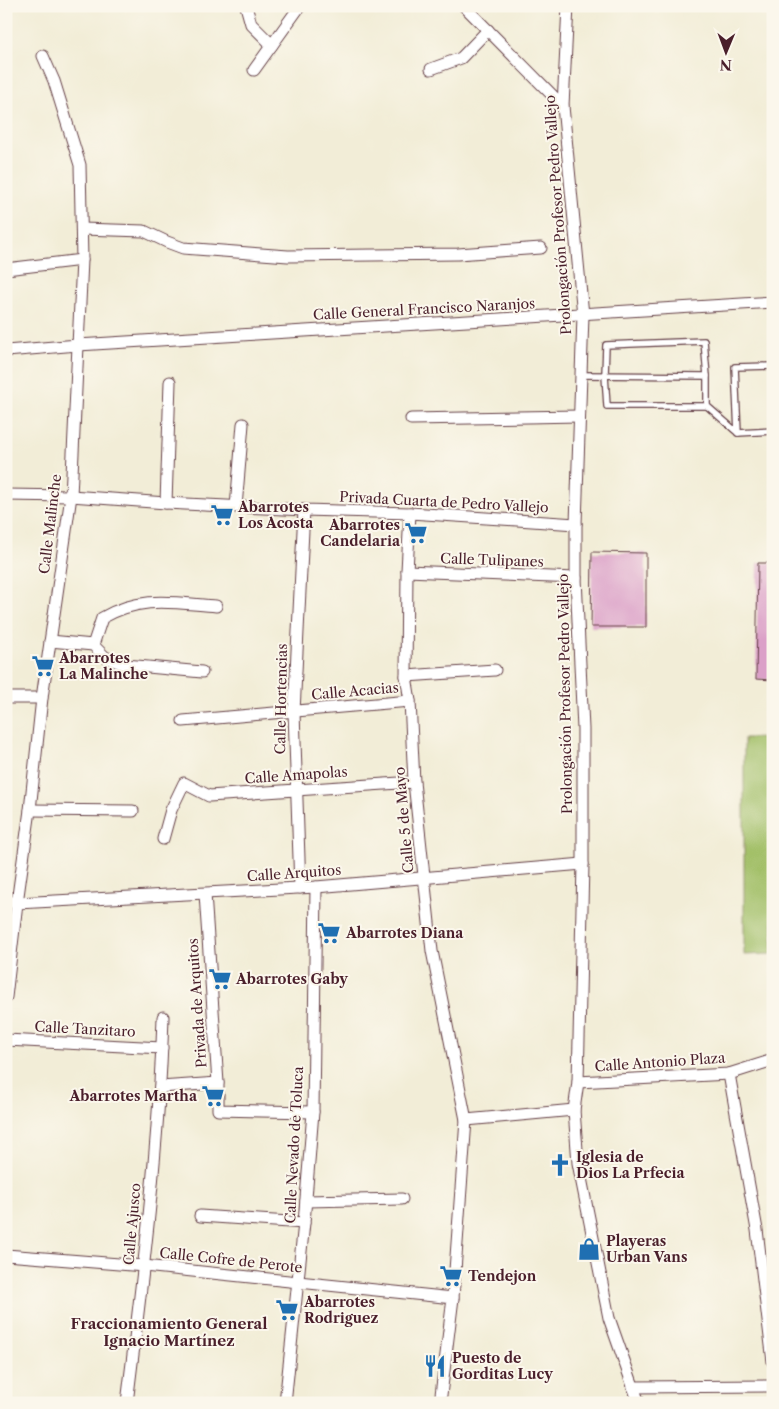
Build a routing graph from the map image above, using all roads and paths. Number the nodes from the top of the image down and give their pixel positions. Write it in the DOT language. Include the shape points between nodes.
graph roads {
  1 [pos="246,6"];
  2 [pos="300,6"];
  3 [pos="464,6"];
  4 [pos="568,6"];
  5 [pos="488,30"];
  6 [pos="272,45"];
  7 [pos="44,56"];
  8 [pos="431,69"];
  9 [pos="254,70"];
  10 [pos="563,106"];
  11 [pos="82,229"];
  12 [pos="541,248"];
  13 [pos="82,260"];
  14 [pos="6,269"];
  15 [pos="773,302"];
  16 [pos="583,315"];
  17 [pos="78,345"];
  18 [pos="6,351"];
  19 [pos="773,366"];
  20 [pos="582,375"];
  21 [pos="605,375"];
  22 [pos="707,376"];
  23 [pos="170,382"];
  24 [pos="707,406"];
  25 [pos="579,416"];
  26 [pos="411,420"];
  27 [pos="243,424"];
  28 [pos="773,431"];
  29 [pos="738,433"];
  30 [pos="6,494"];
  31 [pos="71,496"];
  32 [pos="166,503"];
  33 [pos="236,507"];
  34 [pos="304,510"];
  35 [pos="410,513"];
  36 [pos="576,524"];
  37 [pos="407,572"];
  38 [pos="576,578"];
  39 [pos="216,606"];
  40 [pos="50,641"];
  41 [pos="93,645"];
  42 [pos="495,670"];
  43 [pos="202,672"];
  44 [pos="406,676"];
  45 [pos="6,698"];
  46 [pos="42,698"];
  47 [pos="410,701"];
  48 [pos="294,712"];
  49 [pos="183,721"];
  50 [pos="414,782"];
  51 [pos="296,790"];
  52 [pos="30,810"];
  53 [pos="133,811"];
  54 [pos="162,839"];
  55 [pos="583,864"];
  56 [pos="424,879"];
  57 [pos="316,887"];
  58 [pos="300,888"];
  59 [pos="205,894"];
  60 [pos="11,902"];
  61 [pos="6,997"];
  62 [pos="163,1017"];
  63 [pos="6,1040"];
  64 [pos="162,1048"];
  65 [pos="773,1060"];
  66 [pos="729,1074"];
  67 [pos="578,1082"];
  68 [pos="218,1083"];
  69 [pos="160,1088"];
  70 [pos="574,1110"];
  71 [pos="312,1112"];
  72 [pos="466,1120"];
  73 [pos="402,1198"];
  74 [pos="306,1201"];
  75 [pos="200,1216"];
  76 [pos="304,1224"];
  77 [pos="6,1255"];
  78 [pos="144,1266"];
  79 [pos="298,1282"];
  80 [pos="452,1298"];
  81 [pos="773,1362"];
  82 [pos="773,1386"];
  83 [pos="633,1387"];
  84 [pos="127,1403"];
  85 [pos="285,1403"];
  86 [pos="440,1403"];
  87 [pos="639,1403"];
  1 -- 6 [label="street" via="251,24"];
  2 -- 6 [label="street"];
  3 -- 5 [label="street"];
  4 -- 10 [label="street, Prolongación Profesor Pedro Vallejo"];
  5 -- 8 [label="street" via="461,58"];
  5 -- 10 [label="street"];
  6 -- 9 [label="street"];
  7 -- 11 [label="street, Calle Malinche" via="80,165"];
  10 -- 16 [label="street, Prolongación Profesor Pedro Vallejo"];
  11 -- 12 [label="street" via="144,231 183,248 288,256 458,254"];
  11 -- 13 [label="street, Calle Malinche"];
  13 -- 14 [label="street"];
  13 -- 17 [label="street, Calle Malinche"];
  15 -- 16 [label="street, Calle General Francisco Naranjos"];
  16 -- 17 [label="street, Calle General Francisco Naranjos"];
  16 -- 20 [label="street, Prolongación Profesor Pedro Vallejo"];
  17 -- 18 [label="street, Calle General Francisco Naranjos"];
  17 -- 31 [label="street, Calle Malinche"];
  19 -- 29 [label="lane" via="735,367"];
  20 -- 21 [label="lane"];
  20 -- 25 [label="street, Prolongación Profesor Pedro Vallejo"];
  21 -- 22 [label="lane"];
  21 -- 22 [label="lane" via="606,345 704,341"];
  21 -- 24 [label="lane" via="607,406"];
  22 -- 24 [label="lane"];
  23 -- 32 [label="street"];
  24 -- 29 [label="lane"];
  25 -- 26 [label="street"];
  25 -- 36 [label="street, Prolongación Profesor Pedro Vallejo"];
  27 -- 33 [label="street"];
  28 -- 29 [label="lane"];
  30 -- 31 [label="street, Privada Cuarta de Pedro Vallejo"];
  31 -- 32 [label="street, Privada Cuarta de Pedro Vallejo"];
  31 -- 40 [label="street, Calle Malinche"];
  32 -- 33 [label="street, Privada Cuarta de Pedro Vallejo"];
  33 -- 34 [label="street, Privada Cuarta de Pedro Vallejo"];
  34 -- 35 [label="street, Privada Cuarta de Pedro Vallejo"];
  34 -- 48 [label="street, Calle Hortencias"];
  35 -- 36 [label="street, Privada Cuarta de Pedro Vallejo"];
  35 -- 37 [label="street, Calle 5 de Mayo"];
  36 -- 38 [label="street, Prolongación Profesor Pedro Vallejo"];
  37 -- 38 [label="street, Calle Tulipanes"];
  37 -- 44 [label="street, Calle 5 de Mayo"];
  38 -- 55 [label="street, Prolongación Profesor Pedro Vallejo" via="583,729"];
  39 -- 41 [label="street" via="148,602 118,609 102,618"];
  40 -- 41 [label="street"];
  40 -- 46 [label="street, Calle Malinche"];
  41 -- 43 [label="street" via="105,657 126,665"];
  42 -- 44 [label="street"];
  44 -- 47 [label="street, Calle 5 de Mayo"];
  45 -- 46 [label="street"];
  46 -- 52 [label="street, Calle Malinche"];
  47 -- 48 [label="street, Calle Acacias"];
  47 -- 50 [label="street, Calle 5 de Mayo"];
  48 -- 49 [label="street, Calle Acacias"];
  48 -- 51 [label="street, Calle Hortencias"];
  50 -- 51 [label="street, Calle Amapolas"];
  50 -- 56 [label="street, Calle 5 de Mayo"];
  51 -- 54 [label="street, Calle Amapolas" via="209,796 184,783"];
  51 -- 58 [label="street, Calle Hortencias"];
  52 -- 53 [label="street"];
  52 -- 60 [label="street, Calle Malinche"];
  55 -- 56 [label="street, Calle Arquitos"];
  55 -- 67 [label="street, Prolongación Profesor Pedro Vallejo"];
  56 -- 57 [label="street, Calle Arquitos"];
  56 -- 72 [label="street, Calle 5 de Mayo" via="432,951"];
  57 -- 58 [label="street, Calle Arquitos"];
  57 -- 71 [label="street, Calle Nevado de Toluca"];
  58 -- 59 [label="street, Calle Arquitos"];
  59 -- 60 [label="street, Calle Arquitos"];
  59 -- 68 [label="street, Privada de Arquitos"];
  60 -- 61 [label="street, Calle Malinche"];
  62 -- 64 [label="street, Calle Ajusco"];
  63 -- 64 [label="street, Calle Tanzitaro"];
  64 -- 69 [label="street, Calle Ajusco"];
  65 -- 66 [label="street, Calle Antonio Plaza"];
  66 -- 67 [label="street, Calle Antonio Plaza"];
  66 -- 81 [label="street" via="757,1230"];
  67 -- 70 [label="street, Prolongación Profesor Pedro Vallejo"];
  68 -- 69 [label="street"];
  68 -- 71 [label="street, Privada de Arquitos" via="218,1110"];
  69 -- 78 [label="street, Calle Ajusco"];
  70 -- 72 [label="street"];
  70 -- 83 [label="street, Prolongación Profesor Pedro Vallejo" via="578,1163 609,1318"];
  71 -- 74 [label="street, Calle Nevado de Toluca"];
  72 -- 80 [label="street, Calle 5 de Mayo"];
  73 -- 74 [label="street"];
  74 -- 76 [label="street, Calle Nevado de Toluca"];
  75 -- 76 [label="street"];
  76 -- 79 [label="street, Calle Nevado de Toluca"];
  77 -- 78 [label="street, Calle Cofre de Perote"];
  78 -- 79 [label="street, Calle Cofre de Perote"];
  78 -- 84 [label="street, Calle Ajusco"];
  79 -- 80 [label="street, Calle Cofre de Perote"];
  79 -- 85 [label="street, Calle Nevado de Toluca"];
  80 -- 86 [label="street, Calle 5 de Mayo"];
  82 -- 83 [label="street"];
  83 -- 87 [label="street, Prolongación Profesor Pedro Vallejo"];
}
